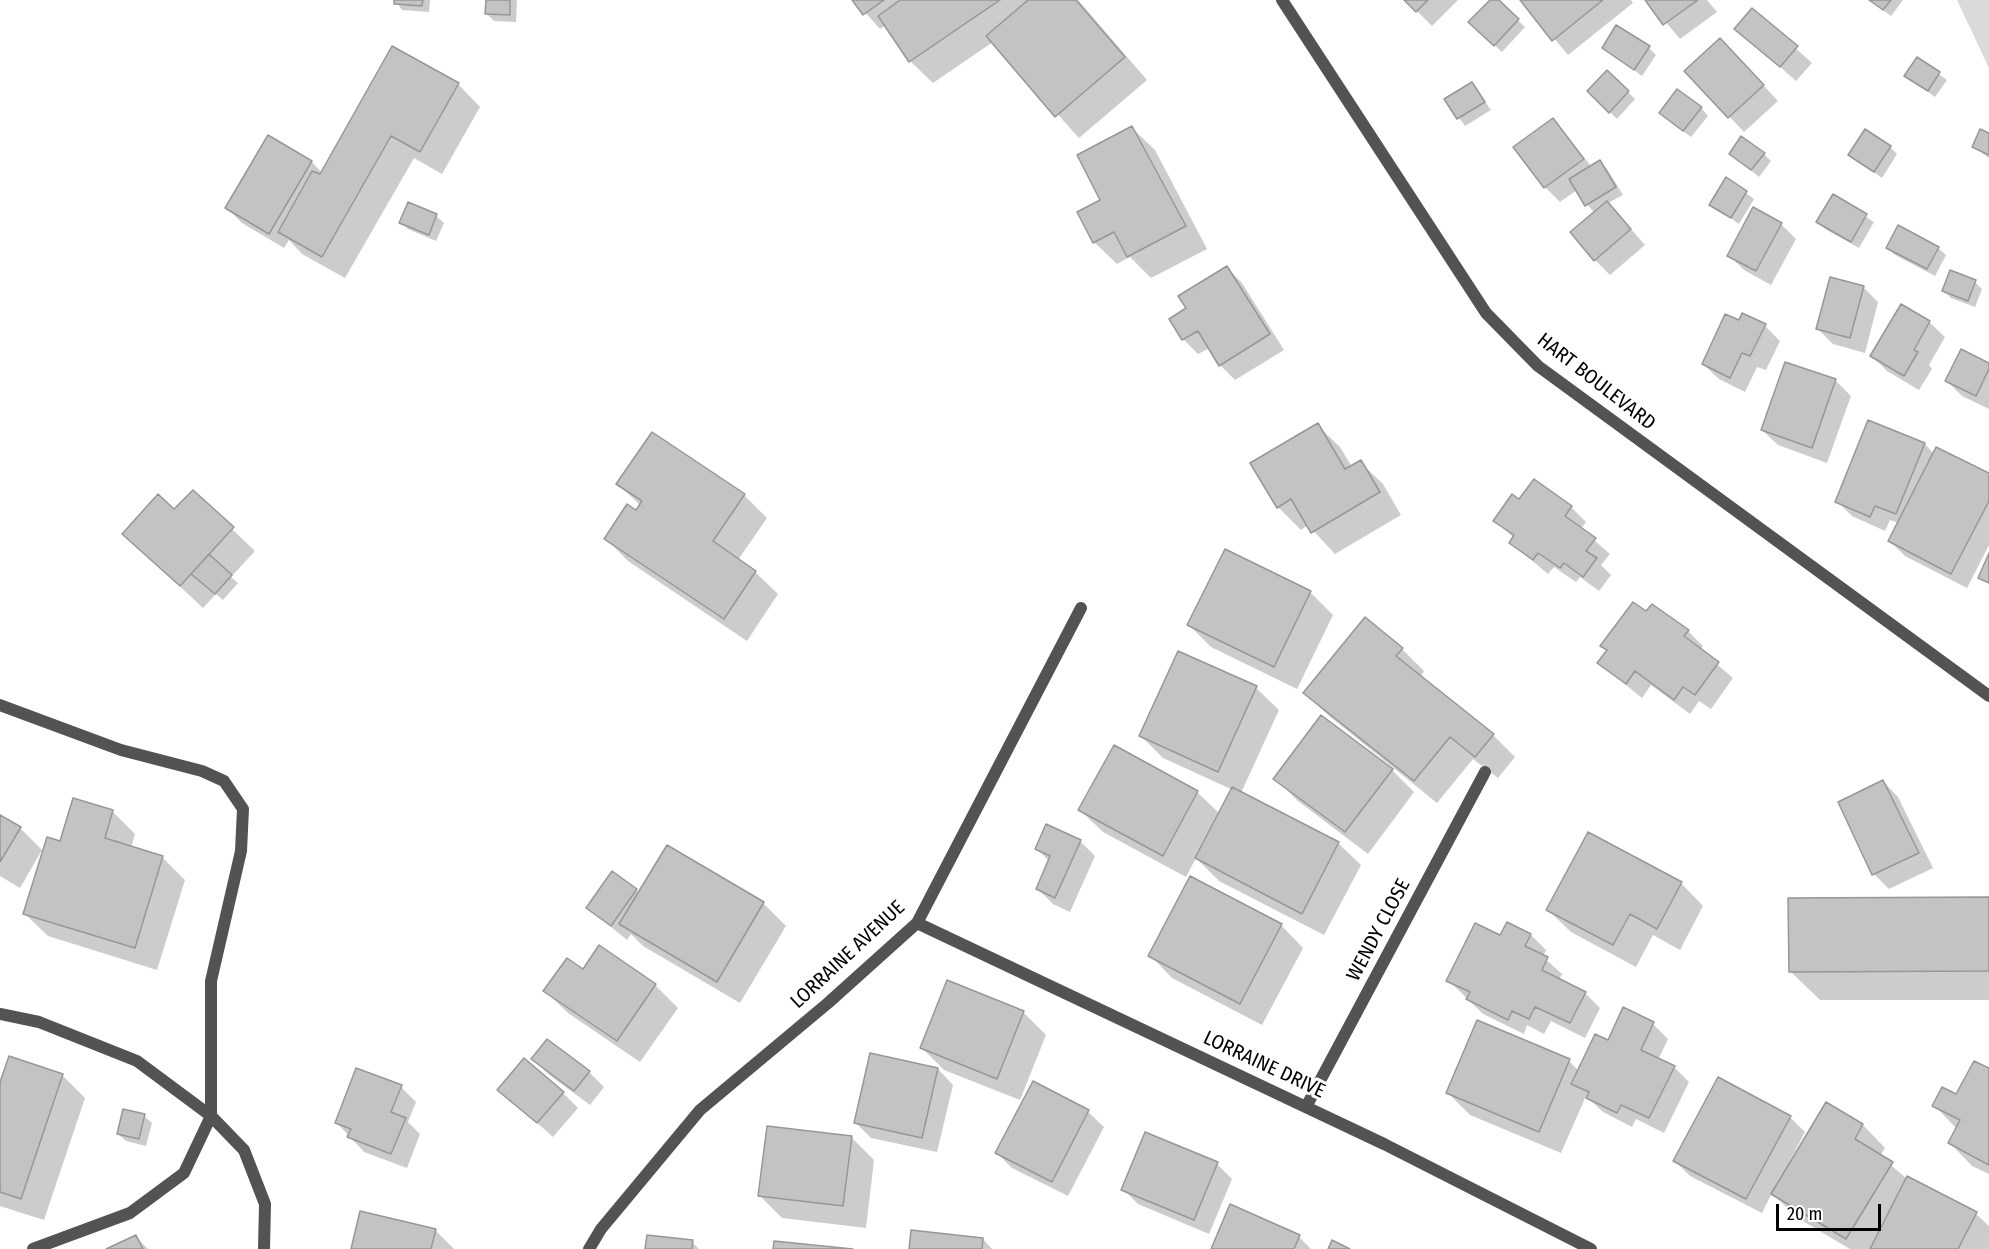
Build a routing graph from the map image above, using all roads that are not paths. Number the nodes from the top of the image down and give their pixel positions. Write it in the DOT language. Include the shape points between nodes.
graph roads {
  1 [pos="1282,0"];
  2 [pos="1081,608"];
  3 [pos="1989,696"];
  4 [pos="0,705"];
  5 [pos="1485,772"];
  6 [pos="917,923"];
  7 [pos="0,1014"];
  8 [pos="1306,1107"];
  9 [pos="211,1116"];
  10 [pos="33,1249"];
  11 [pos="264,1249"];
  12 [pos="589,1249"];
  13 [pos="1591,1249"];
  1 -- 3 [label="street, HART BOULEVARD" via="1486,314 1538,366"];
  2 -- 6 [label="street, LORRAINE AVENUE"];
  4 -- 9 [label="street" via="121,750 202,771 224,781 243,809 241,851 211,981"];
  5 -- 8 [label="street, WENDY CLOSE"];
  6 -- 8 [label="street, LORRAINE DRIVE"];
  6 -- 12 [label="street, LORRAINE AVENUE" via="700,1110 601,1229"];
  7 -- 9 [label="street" via="39,1022 137,1061"];
  8 -- 13 [label="street, LORRAINE DRIVE"];
  9 -- 10 [label="street" via="184,1173 129,1213"];
  9 -- 11 [label="street" via="244,1150 266,1204"];
}
